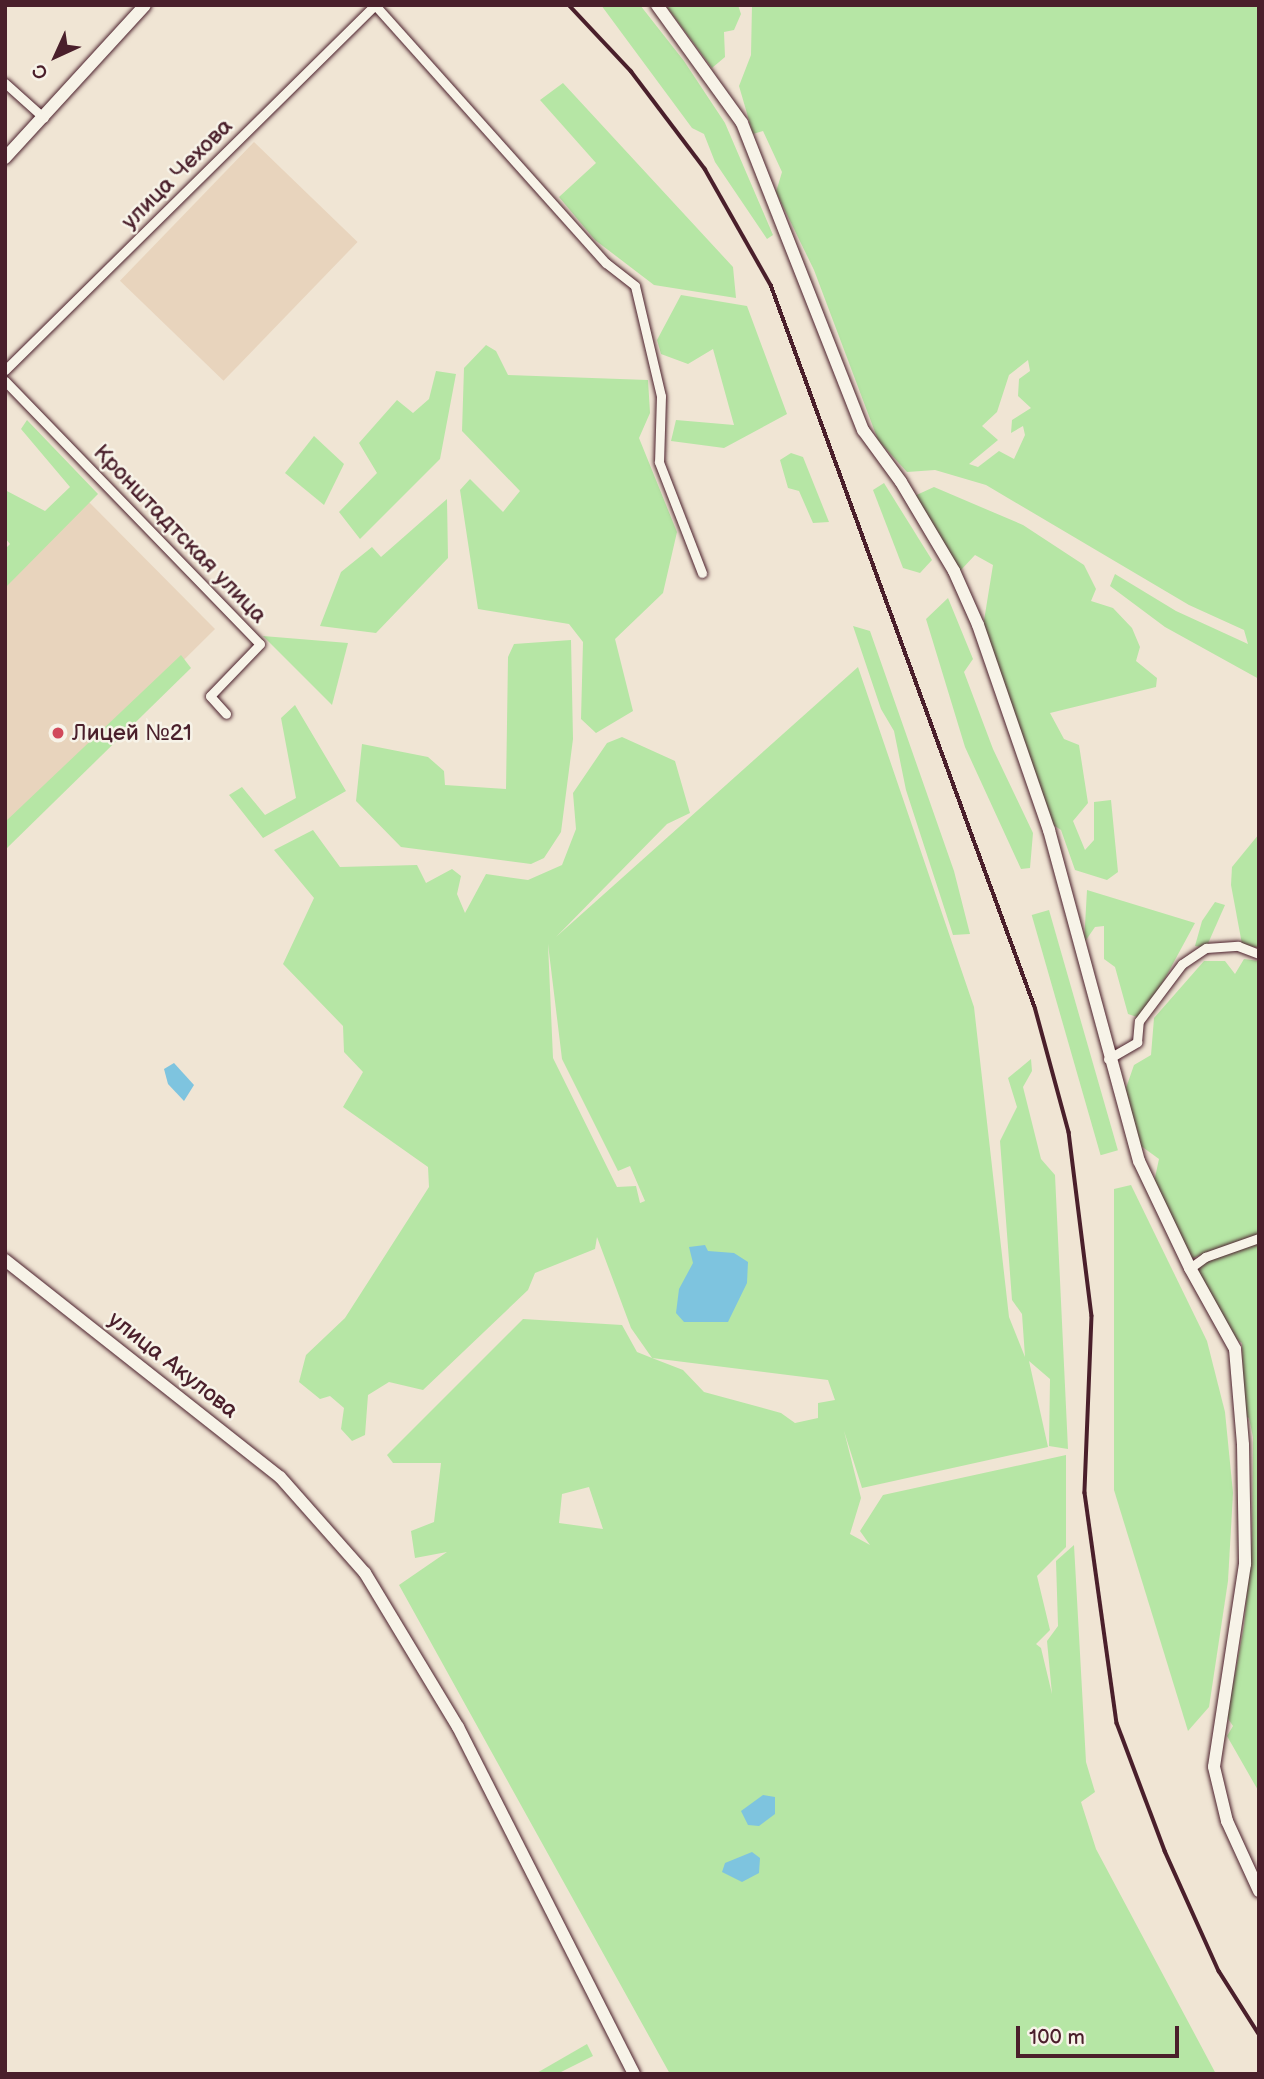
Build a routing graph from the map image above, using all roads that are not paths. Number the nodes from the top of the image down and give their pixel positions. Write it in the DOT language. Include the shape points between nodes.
graph roads {
  1 [pos="145,5"];
  2 [pos="375,5"];
  3 [pos="656,5"];
  4 [pos="5,83"];
  5 [pos="44,118"];
  6 [pos="5,158"];
  7 [pos="5,369"];
  8 [pos="5,381"];
  9 [pos="702,573"];
  10 [pos="226,714"];
  11 [pos="1259,954"];
  12 [pos="1108,1059"];
  13 [pos="1259,1238"];
  14 [pos="5,1260"];
  15 [pos="1190,1268"];
  16 [pos="1259,1891"];
  17 [pos="635,2074"];
  1 -- 5 [label="main road"];
  2 -- 7 [label="street, улица Чехова"];
  2 -- 9 [label="street" via="606,263 635,286 661,396 659,462"];
  3 -- 12 [label="main road" via="742,123 863,430 934,538 978,625 1049,830"];
  4 -- 5 [label="street"];
  5 -- 6 [label="main road"];
  8 -- 10 [label="street, Кронштадтская улица" via="260,645 210,696"];
  11 -- 12 [label="street" via="1238,946 1206,948 1182,964 1139,1021 1137,1042"];
  12 -- 15 [label="main road" via="1139,1161"];
  13 -- 15 [label="street" via="1205,1257"];
  14 -- 17 [label="main road, улица Акулова" via="205,1415 310,1507 365,1573 411,1642"];
  15 -- 16 [label="main road" via="1235,1349 1243,1445 1245,1564 1214,1767 1227,1821"];
}
